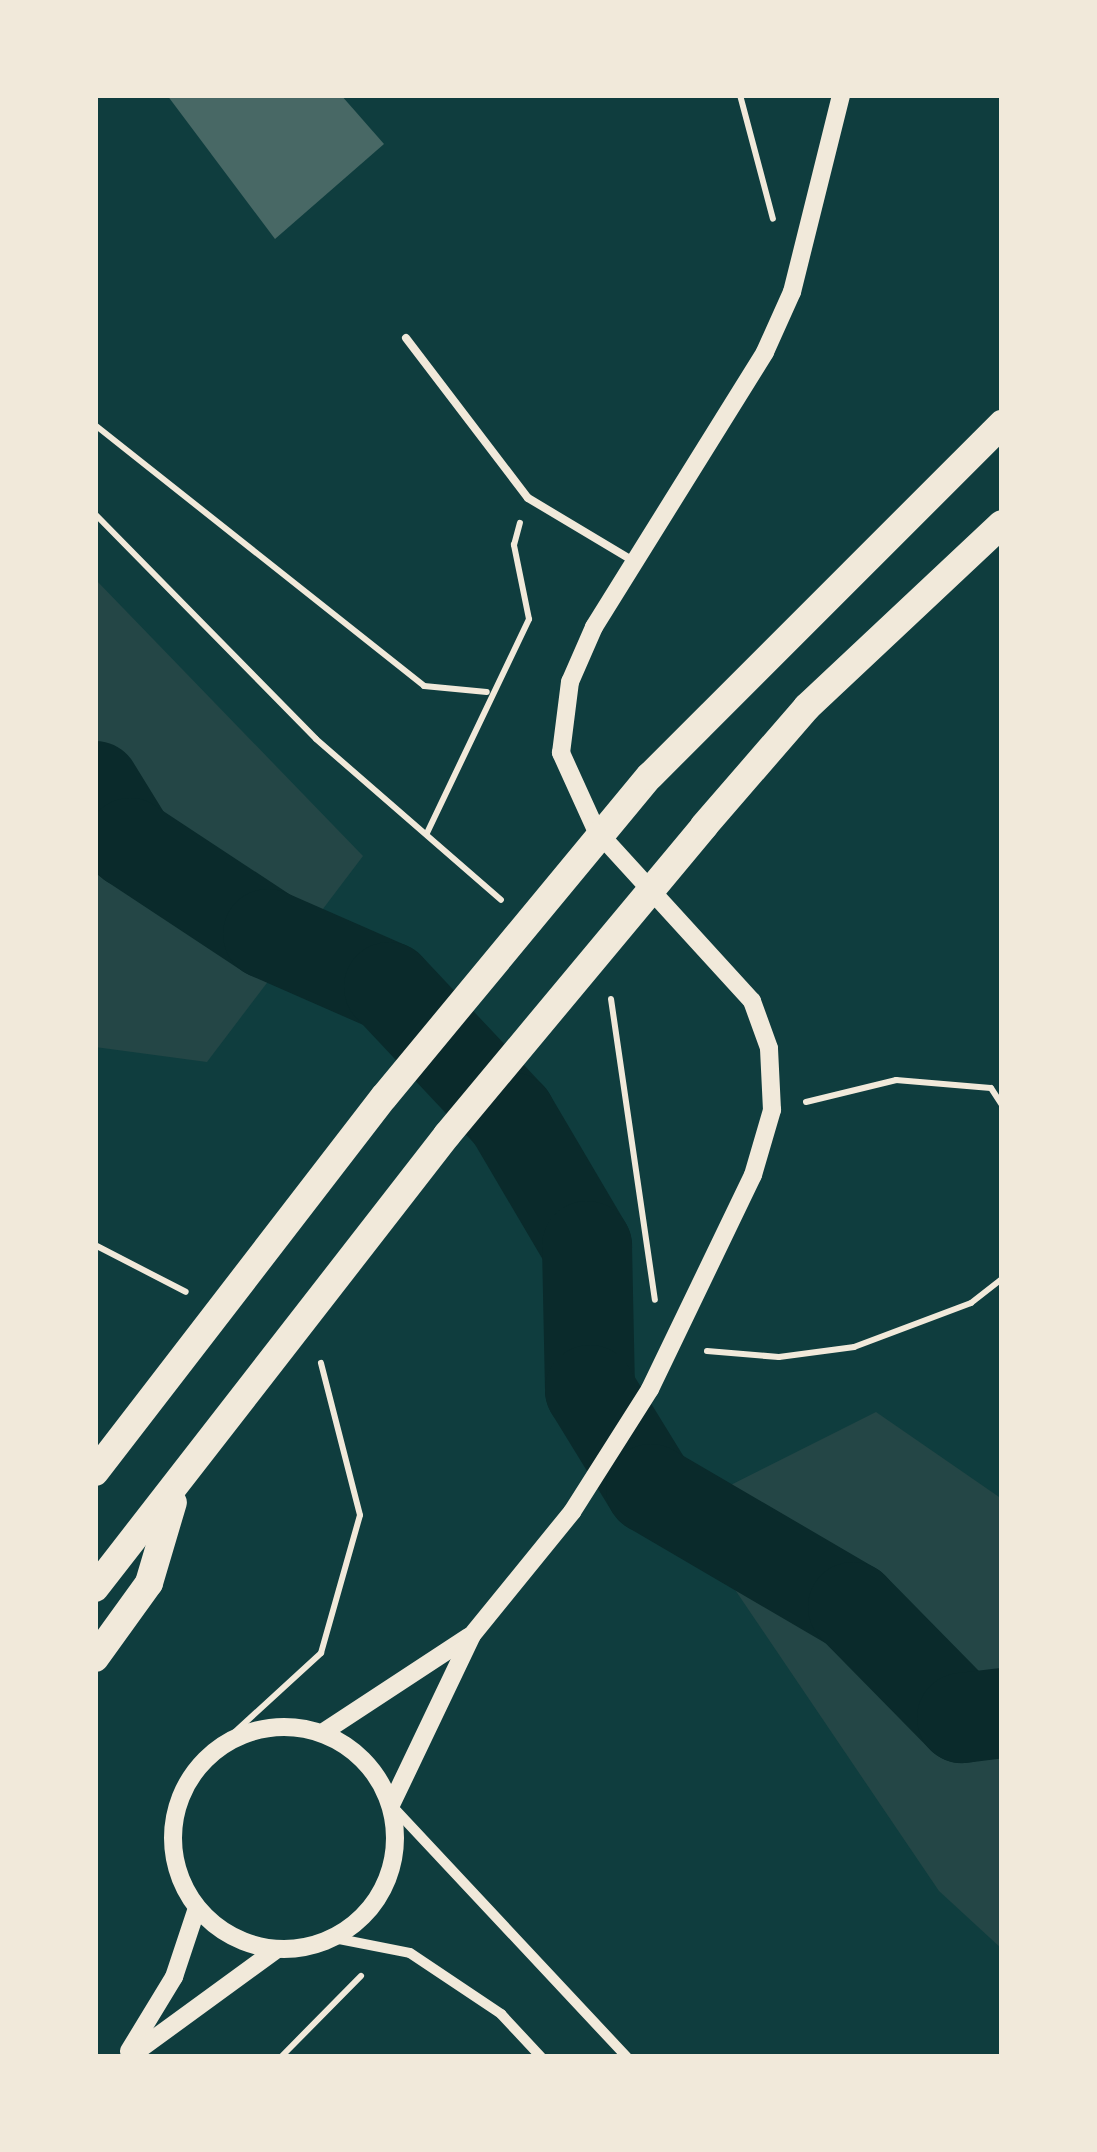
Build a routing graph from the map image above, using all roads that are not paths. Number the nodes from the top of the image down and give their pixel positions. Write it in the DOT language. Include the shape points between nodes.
graph roads {
  1 [pos="841,95"];
  2 [pos="406,338"];
  3 [pos="1002,424"];
  4 [pos="1002,524"];
  5 [pos="635,562"];
  6 [pos="95,1472"];
  7 [pos="178,1486"];
  8 [pos="95,1588"];
  9 [pos="472,1635"];
  10 [pos="95,1658"];
  11 [pos="322,1732"];
  12 [pos="391,1805"];
  13 [pos="197,1908"];
  14 [pos="334,1938"];
  15 [pos="277,1950"];
  16 [pos="127,2057"];
  17 [pos="541,2057"];
  18 [pos="627,2057"];
  1 -- 5 [label="street" via="792,292 766,352"];
  2 -- 5 [label="lane" via="528,498"];
  3 -- 6 [label="highway" via="650,776 384,1097"];
  4 -- 7 [label="highway" via="807,707 704,826 447,1136"];
  5 -- 9 [label="street" via="570,682 561,752 596,830 752,1001 769,1048 772,1110 754,1175 610,1458"];
  7 -- 8 [label="highway"];
  7 -- 10 [label="highway" via="149,1583"];
  9 -- 11 [label="street"];
  9 -- 12 [label="street"];
  11 -- 12 [label="street" via="365,1760"];
  11 -- 13 [label="street" via="246,1734 212,1753 176,1811 173,1845"];
  12 -- 14 [label="street" via="388,1882"];
  12 -- 18 [label="street"];
  13 -- 15 [label="street" via="246,1944"];
  13 -- 16 [label="street" via="174,1978"];
  14 -- 15 [label="street"];
  14 -- 17 [label="street" via="410,1953 502,2014"];
  15 -- 16 [label="street"];
}
